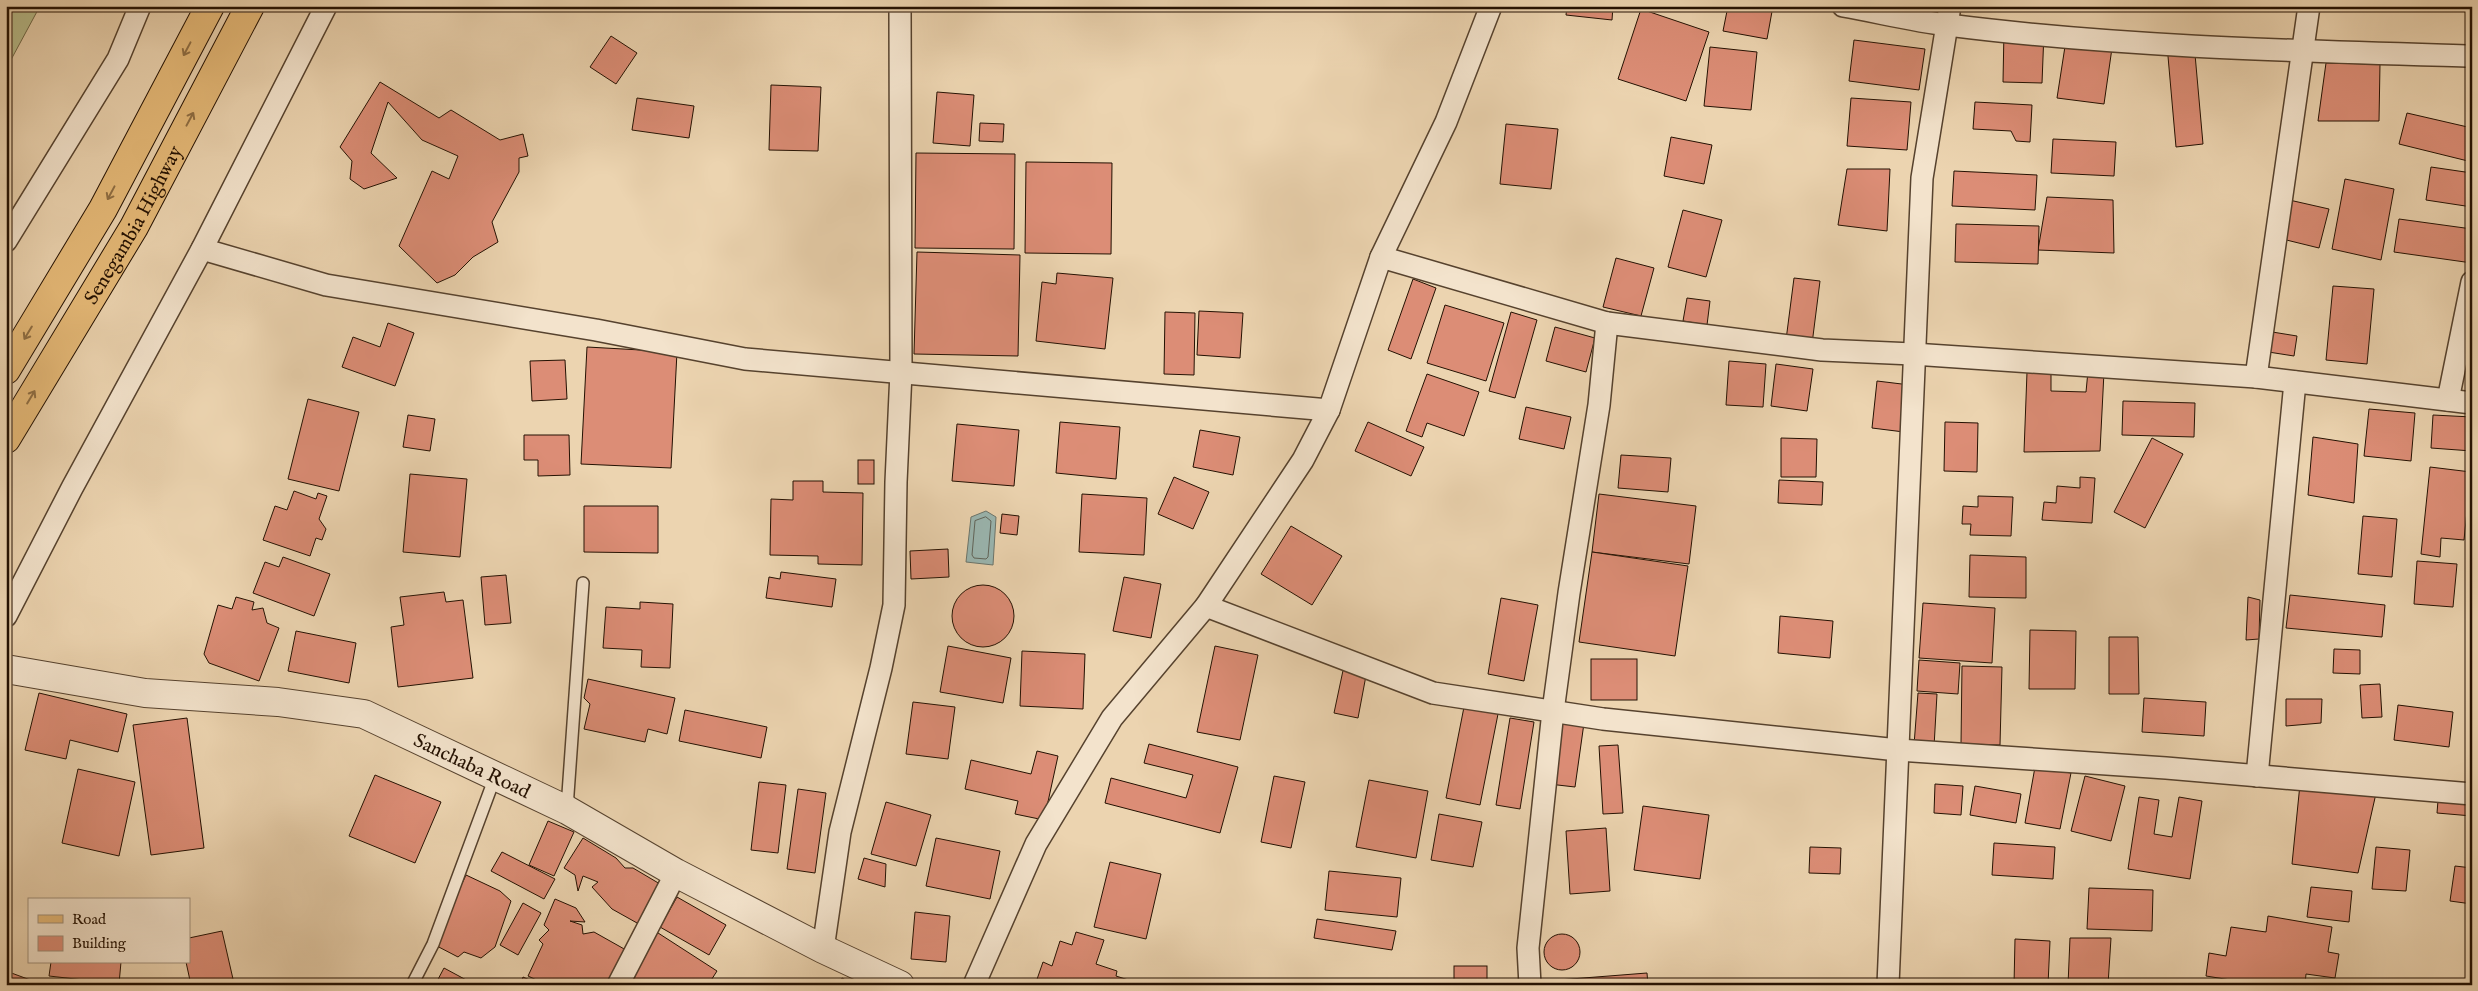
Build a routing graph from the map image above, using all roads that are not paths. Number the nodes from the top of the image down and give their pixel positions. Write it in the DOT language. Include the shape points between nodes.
graph roads {
  1 [pos="140,6"];
  2 [pos="210,6"];
  3 [pos="250,6"];
  4 [pos="326,6"];
  5 [pos="900,6"];
  6 [pos="1491,6"];
  7 [pos="1844,6"];
  8 [pos="2309,6"];
  9 [pos="1948,16"];
  10 [pos="2304,52"];
  11 [pos="2472,56"];
  12 [pos="6,241"];
  13 [pos="202,249"];
  14 [pos="1381,257"];
  15 [pos="2472,282"];
  16 [pos="1607,323"];
  17 [pos="1913,354"];
  18 [pos="6,370"];
  19 [pos="901,372"];
  20 [pos="2256,377"];
  21 [pos="2295,382"];
  22 [pos="2448,400"];
  23 [pos="2472,403"];
  24 [pos="1330,410"];
  25 [pos="6,439"];
  26 [pos="584,583"];
  27 [pos="1206,606"];
  28 [pos="6,616"];
  29 [pos="6,669"];
  30 [pos="1553,711"];
  31 [pos="1898,750"];
  32 [pos="2257,776"];
  33 [pos="495,778"];
  34 [pos="2472,794"];
  35 [pos="567,810"];
  36 [pos="676,873"];
  37 [pos="823,949"];
  38 [pos="412,985"];
  39 [pos="618,985"];
  40 [pos="900,985"];
  41 [pos="974,985"];
  42 [pos="1530,985"];
  43 [pos="1888,985"];
  1 -- 12 [label="street" via="118,59"];
  2 -- 18 [label="main road, Senegambia Highway, one-way" via="103,210"];
  25 -- 3 [label="main road, Senegambia Highway, one-way" via="134,227"];
  4 -- 13 [label="street"];
  5 -- 19 [label="street"];
  6 -- 14 [label="street" via="1446,122"];
  7 -- 9 [label="street"];
  8 -- 10 [label="street"];
  9 -- 10 [label="street" via="2114,41"];
  9 -- 17 [label="street" via="1922,178"];
  10 -- 11 [label="street"];
  10 -- 20 [label="street"];
  13 -- 19 [label="street" via="326,285 596,330 745,359"];
  13 -- 28 [label="street"];
  14 -- 16 [label="street"];
  14 -- 24 [label="street"];
  15 -- 22 [label="street"];
  16 -- 17 [label="street" via="1822,350"];
  16 -- 30 [label="street" via="1599,404"];
  17 -- 20 [label="street"];
  17 -- 31 [label="street"];
  19 -- 24 [label="street"];
  19 -- 37 [label="street" via="894,604 882,668 840,832"];
  20 -- 21 [label="street"];
  21 -- 22 [label="street"];
  21 -- 32 [label="street"];
  22 -- 23 [label="street"];
  24 -- 27 [label="street" via="1302,460"];
  26 -- 35 [label="lane"];
  27 -- 30 [label="street" via="1433,693"];
  27 -- 41 [label="street" via="1106,726 1036,844"];
  29 -- 33 [label="street, Sanchaba Road" via="145,693 278,702 364,714 444,750"];
  30 -- 31 [label="street"];
  30 -- 42 [label="street" via="1528,948"];
  31 -- 32 [label="street"];
  31 -- 43 [label="street"];
  32 -- 34 [label="street"];
  33 -- 35 [label="street, Sanchaba Road"];
  33 -- 38 [label="lane" via="433,944"];
  35 -- 36 [label="street, Sanchaba Road"];
  36 -- 37 [label="street, Sanchaba Road"];
  36 -- 39 [label="street"];
  37 -- 40 [label="street, Sanchaba Road"];
}
